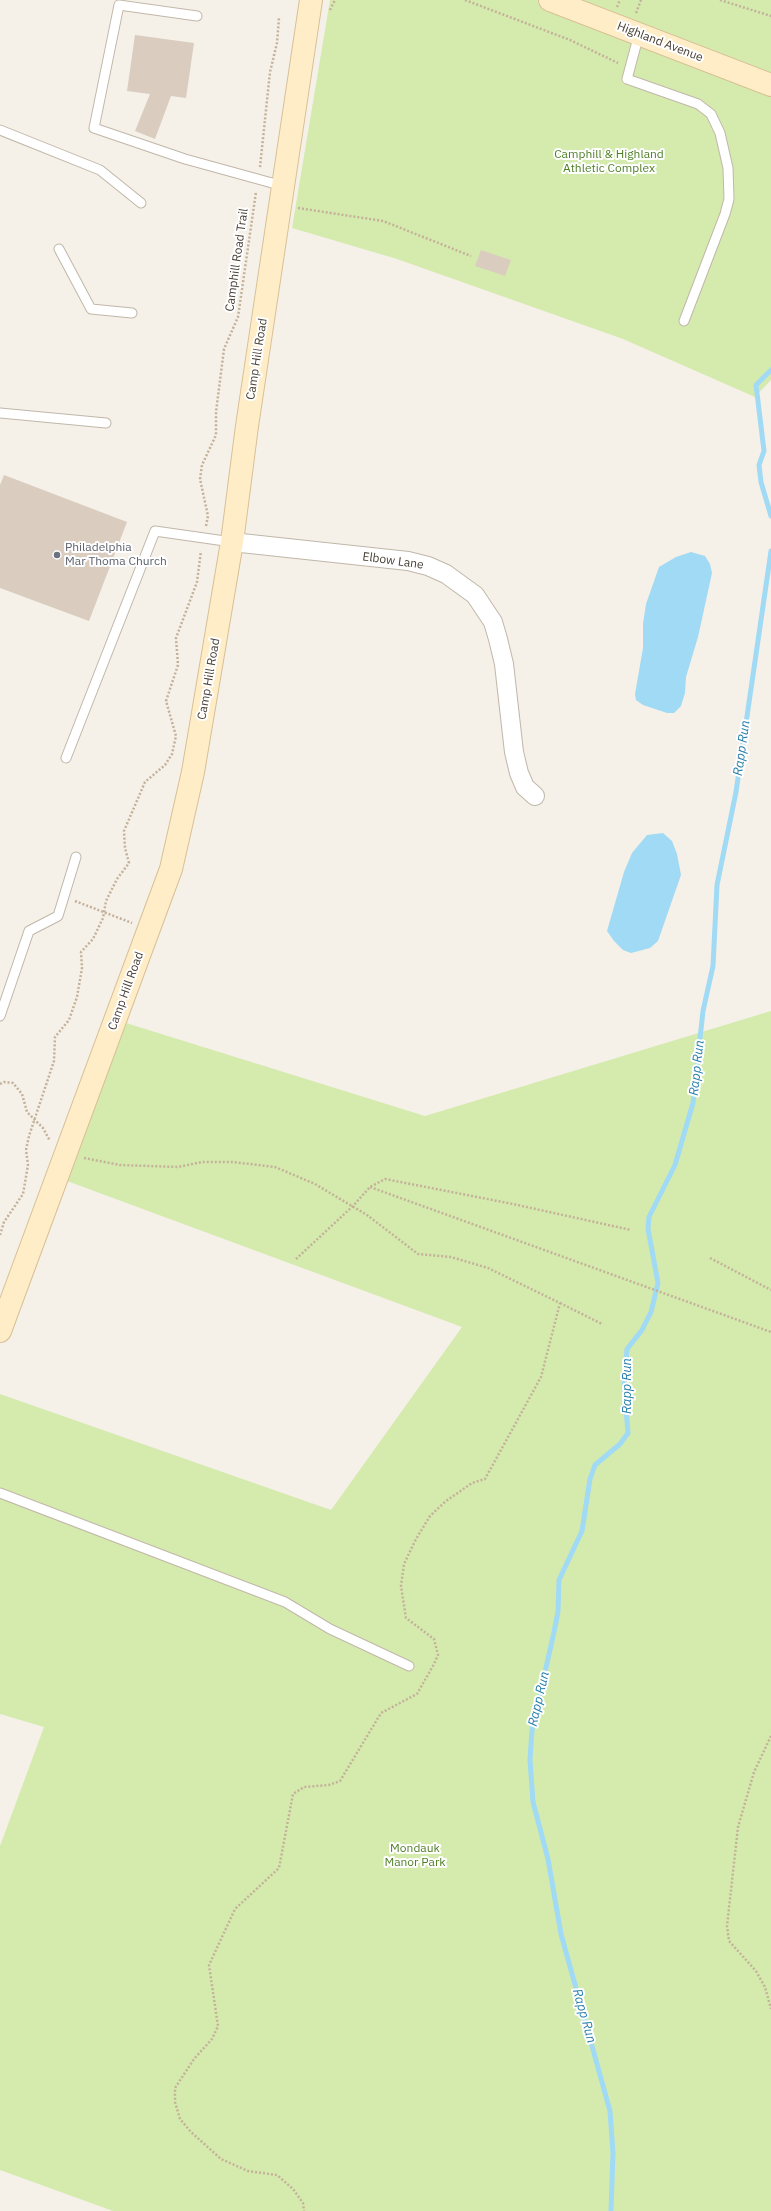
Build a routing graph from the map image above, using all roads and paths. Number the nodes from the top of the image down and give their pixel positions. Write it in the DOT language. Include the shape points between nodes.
graph roads {
  1 [pos="311,0"];
  2 [pos="465,0"];
  3 [pos="550,0"];
  4 [pos="720,0"];
  5 [pos="197,16"];
  6 [pos="771,16"];
  7 [pos="279,18"];
  8 [pos="639,34"];
  9 [pos="630,68"];
  10 [pos="771,85"];
  11 [pos="0,130"];
  12 [pos="258,179"];
  13 [pos="282,196"];
  14 [pos="142,203"];
  15 [pos="60,249"];
  16 [pos="471,256"];
  17 [pos="132,313"];
  18 [pos="684,321"];
  19 [pos="0,413"];
  20 [pos="106,422"];
  21 [pos="204,538"];
  22 [pos="232,542"];
  23 [pos="66,758"];
  24 [pos="536,796"];
  25 [pos="76,857"];
  26 [pos="64,898"];
  27 [pos="104,912"];
  28 [pos="149,930"];
  29 [pos="0,1016"];
  30 [pos="0,1084"];
  31 [pos="35,1120"];
  32 [pos="66,1152"];
  33 [pos="370,1187"];
  34 [pos="353,1206"];
  35 [pos="631,1230"];
  36 [pos="0,1234"];
  37 [pos="710,1258"];
  38 [pos="296,1259"];
  39 [pos="771,1290"];
  40 [pos="560,1303"];
  41 [pos="602,1324"];
  42 [pos="0,1332"];
  43 [pos="771,1332"];
  44 [pos="0,1493"];
  45 [pos="409,1666"];
  46 [pos="771,1736"];
  47 [pos="771,2009"];
  48 [pos="304,2211"];
  1 -- 13 [label="street, Camp Hill Road"];
  2 -- 9 [label="path" via="570,40"];
  3 -- 8 [label="street, Highland Avenue"];
  4 -- 6 [label="path"];
  5 -- 12 [label="lane" via="119,5 94,128"];
  7 -- 12 [label="path, Camphill Road Trail"];
  8 -- 9 [label="lane"];
  8 -- 10 [label="street, Highland Avenue"];
  9 -- 18 [label="lane" via="627,79 698,104 711,114 720,133 728,168 729,199"];
  11 -- 14 [label="lane" via="100,170"];
  12 -- 13 [label="lane"];
  12 -- 21 [label="path, Camphill Road Trail" via="238,317 224,349 216,412 216,435 202,465 200,479 208,516"];
  13 -- 16 [label="path" via="383,222"];
  13 -- 22 [label="street, Camp Hill Road"];
  15 -- 17 [label="lane" via="91,310"];
  19 -- 20 [label="lane"];
  21 -- 22 [label="lane"];
  21 -- 23 [label="lane" via="155,531"];
  21 -- 27 [label="path, Camphill Road Trail" via="197,582 176,638 178,665 166,701 176,736 172,754 165,765 146,782 136,800 124,831 129,863 116,879"];
  22 -- 24 [label="street, Elbow Lane" via="408,561 446,574 475,595 493,622 504,664 514,752 519,773 525,787"];
  22 -- 28 [label="street, Camp Hill Road" via="193,772 171,869"];
  25 -- 26 [label="lane"];
  26 -- 27 [label="path"];
  26 -- 29 [label="lane" via="58,916 29,931"];
  27 -- 28 [label="path"];
  27 -- 31 [label="path, Camphill Road Trail" via="93,939 81,952 82,968 77,997 69,1020 55,1037 54,1061"];
  28 -- 32 [label="street, Camp Hill Road"];
  30 -- 31 [label="path" via="13,1083 22,1094 27,1112"];
  31 -- 32 [label="path" via="44,1128 53,1145"];
  31 -- 36 [label="path, Camphill Road Trail" via="28,1143 28,1165 22,1194 4,1222"];
  32 -- 34 [label="path" via="86,1159 120,1165 178,1167 202,1162 233,1162 275,1167 315,1184"];
  32 -- 42 [label="street, Camp Hill Road"];
  33 -- 34 [label="path"];
  33 -- 35 [label="path" via="385,1179 418,1184"];
  33 -- 43 [label="path"];
  34 -- 38 [label="path"];
  34 -- 40 [label="path" via="418,1254 451,1257 488,1268"];
  37 -- 39 [label="path"];
  40 -- 41 [label="path"];
  40 -- 48 [label="path" via="541,1377 485,1479 472,1483 430,1516 404,1564 401,1586 406,1618 434,1639 438,1655 434,1664 417,1694 381,1713 340,1782 304,1786 293,1794 278,1868 236,1909 209,1965 218,2026 212,2039 194,2059 175,2088 175,2102 180,2119 221,2159 248,2171 277,2175 293,2189 303,2203"];
  44 -- 45 [label="lane" via="285,1602 330,1629"];
  46 -- 47 [label="path" via="754,1772 738,1827 727,1926 729,1941 756,1971 765,1987"];
}
